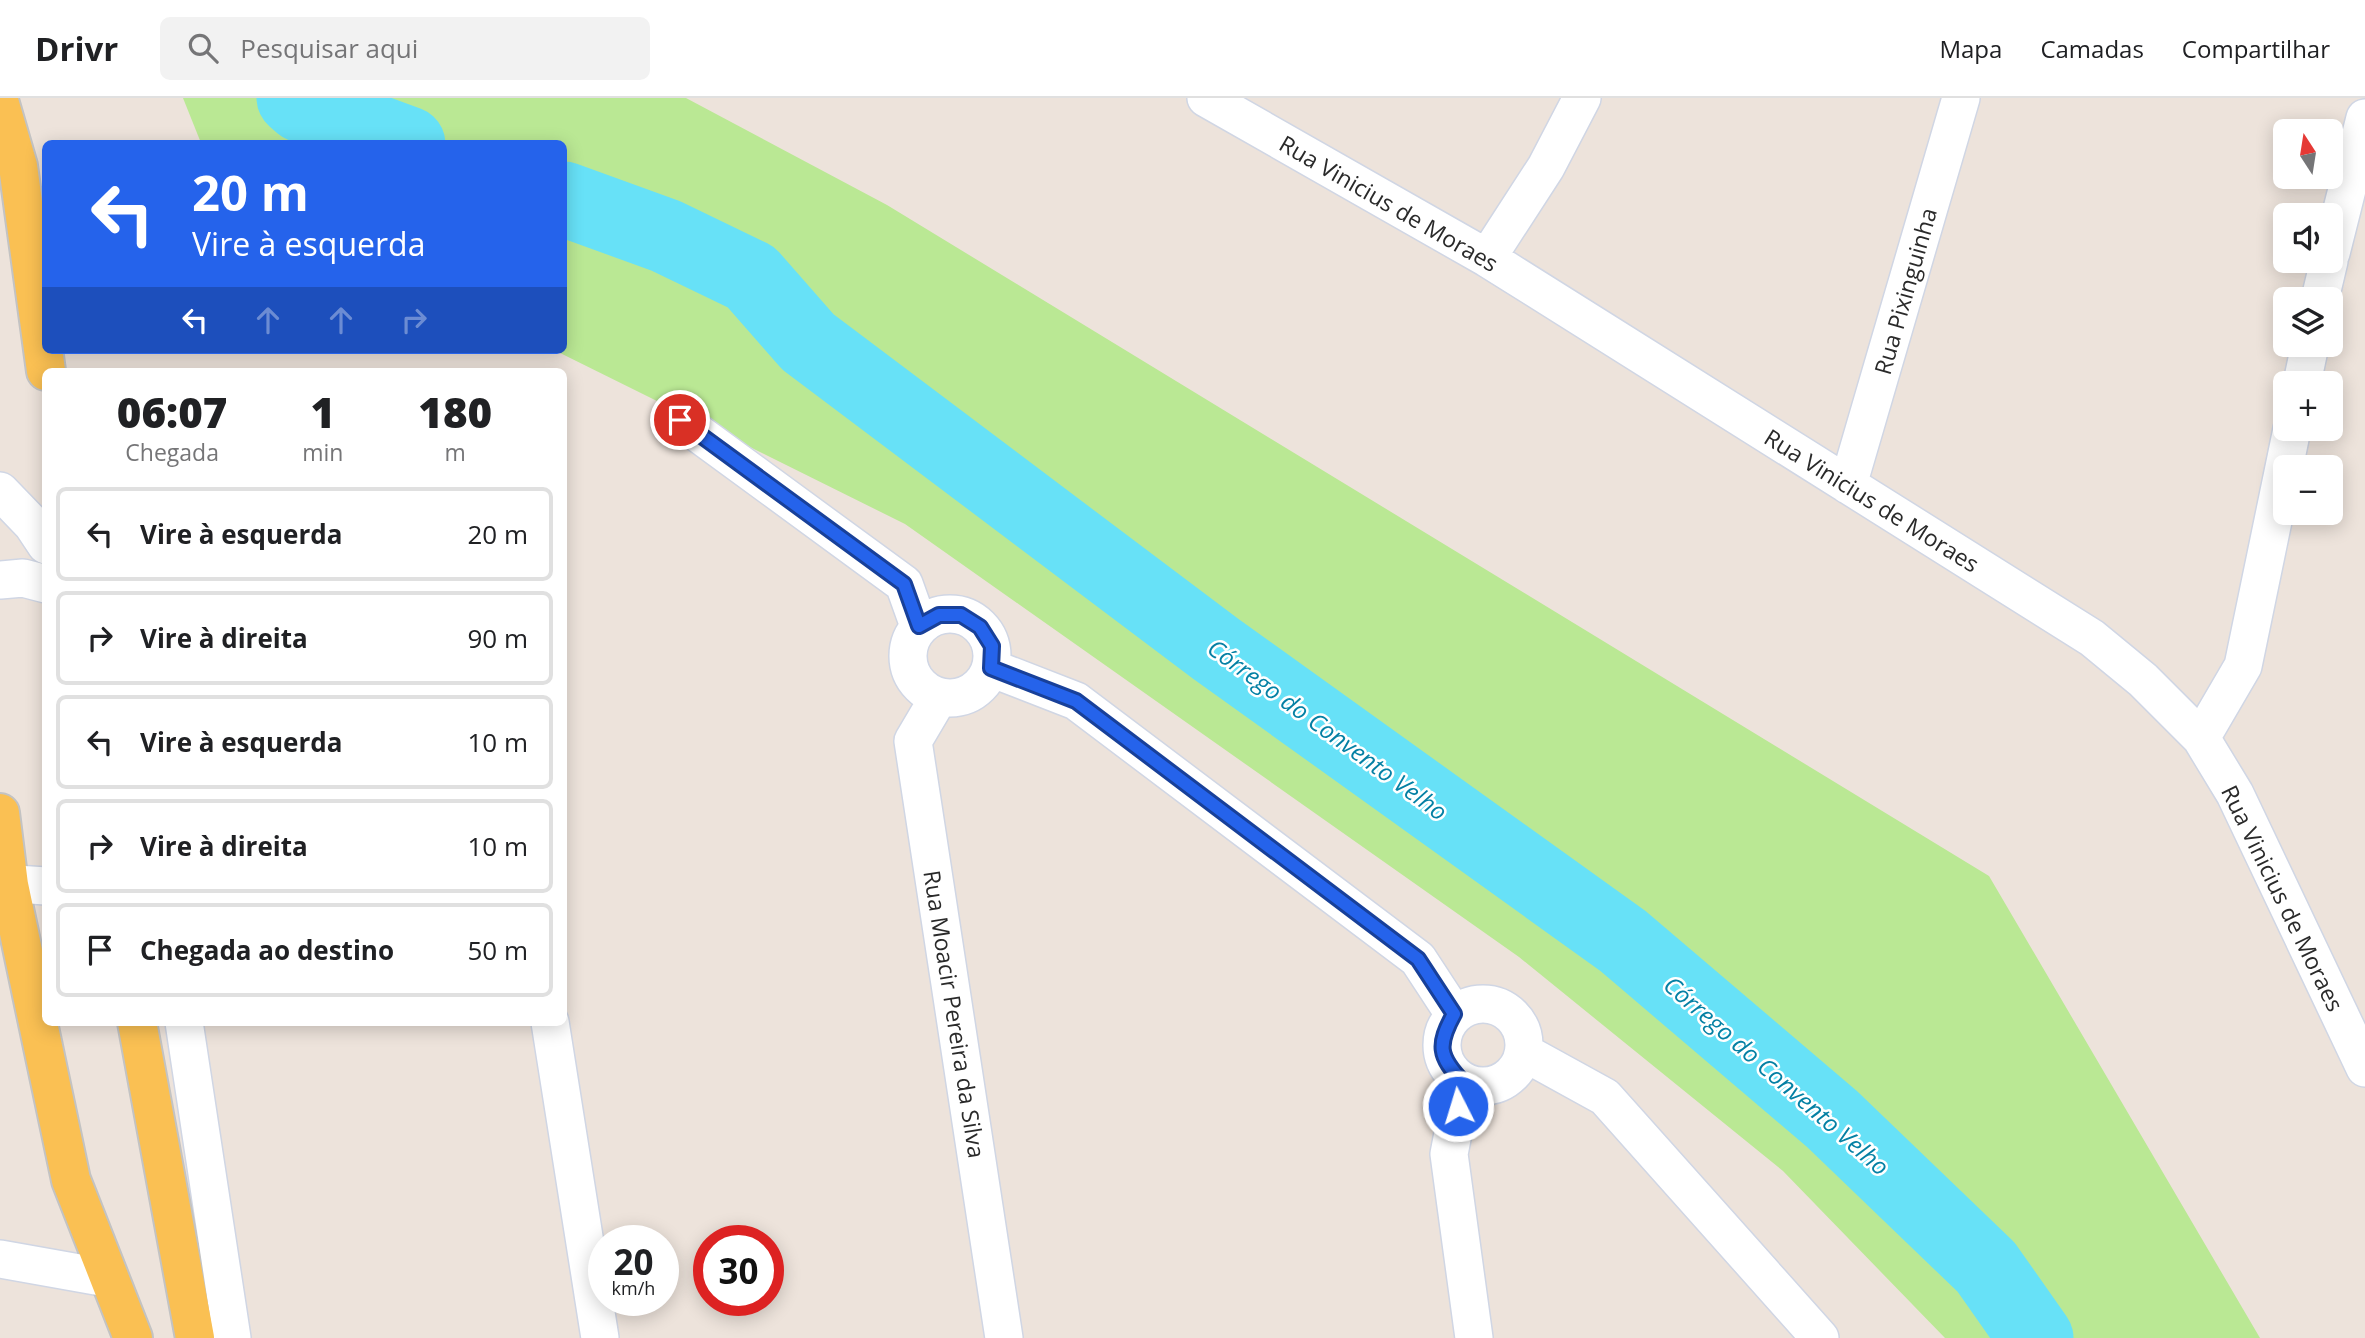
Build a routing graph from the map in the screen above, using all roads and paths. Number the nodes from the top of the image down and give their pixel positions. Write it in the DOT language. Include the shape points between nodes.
graph roads {
  1 [pos="1206,98"];
  2 [pos="1582,98"];
  3 [pos="1961,98"];
  4 [pos="0,104"];
  5 [pos="2365,118"];
  6 [pos="2343,206"];
  7 [pos="1487,258"];
  8 [pos="42,336"];
  9 [pos="680,420"];
  10 [pos="2290,441"];
  11 [pos="1848,485"];
  12 [pos="0,491"];
  13 [pos="42,539"];
  14 [pos="0,580"];
  15 [pos="42,583"];
  16 [pos="919,626"];
  17 [pos="991,668"];
  18 [pos="939,697"];
  19 [pos="2201,738"];
  20 [pos="0,814"];
  21 [pos="18,885"];
  22 [pos="1454,1014"];
  23 [pos="42,1019"];
  24 [pos="43,1026"];
  25 [pos="138,1026"];
  26 [pos="185,1026"];
  27 [pos="551,1026"];
  28 [pos="1525,1053"];
  29 [pos="2365,1068"];
  30 [pos="1463,1082"];
  31 [pos="0,1259"];
  32 [pos="107,1278"];
  33 [pos="133,1338"];
  34 [pos="195,1338"];
  35 [pos="232,1338"];
  36 [pos="600,1338"];
  37 [pos="1004,1338"];
  38 [pos="1474,1338"];
  39 [pos="1820,1338"];
  1 -- 7 [label="street, Rua Vinicius de Moraes"];
  2 -- 7 [label="street" via="1546,167"];
  3 -- 11 [label="street, Rua Pixinguinha"];
  4 -- 8 [label="main road" via="18,166"];
  5 -- 6 [label="street"];
  7 -- 11 [label="street, Rua Vinicius de Moraes"];
  9 -- 16 [label="street" via="904,584"];
  10 -- 19 [label="street" via="2243,666"];
  11 -- 19 [label="street, Rua Vinicius de Moraes" via="2092,638 2143,680"];
  12 -- 13 [label="street"];
  14 -- 15 [label="street" via="23,578"];
  16 -- 17 [label="street" via="939,615 961,615 980,627 992,646"];
  16 -- 18 [label="street" via="908,645 908,667 919,687"];
  17 -- 18 [label="street" via="980,687 960,698"];
  17 -- 22 [label="street" via="1087,709 1418,959"];
  18 -- 37 [label="street, Rua Moacir Pereira da Silva" via="913,741"];
  19 -- 29 [label="street, Rua Vinicius de Moraes" via="2235,794"];
  20 -- 21 [label="main road"];
  21 -- 23 [label="main road"];
  22 -- 28 [label="street" via="1478,1003 1503,1008 1522,1027"];
  22 -- 30 [label="street" via="1441,1038 1445,1063"];
  24 -- 32 [label="main road" via="71,1180"];
  25 -- 34 [label="main road"];
  26 -- 35 [label="street"];
  27 -- 36 [label="street"];
  28 -- 30 [label="street" via="1513,1076 1489,1087"];
  28 -- 39 [label="street" via="1605,1097"];
  30 -- 38 [label="street" via="1449,1154"];
  31 -- 32 [label="street"];
  32 -- 33 [label="main road"];
}
